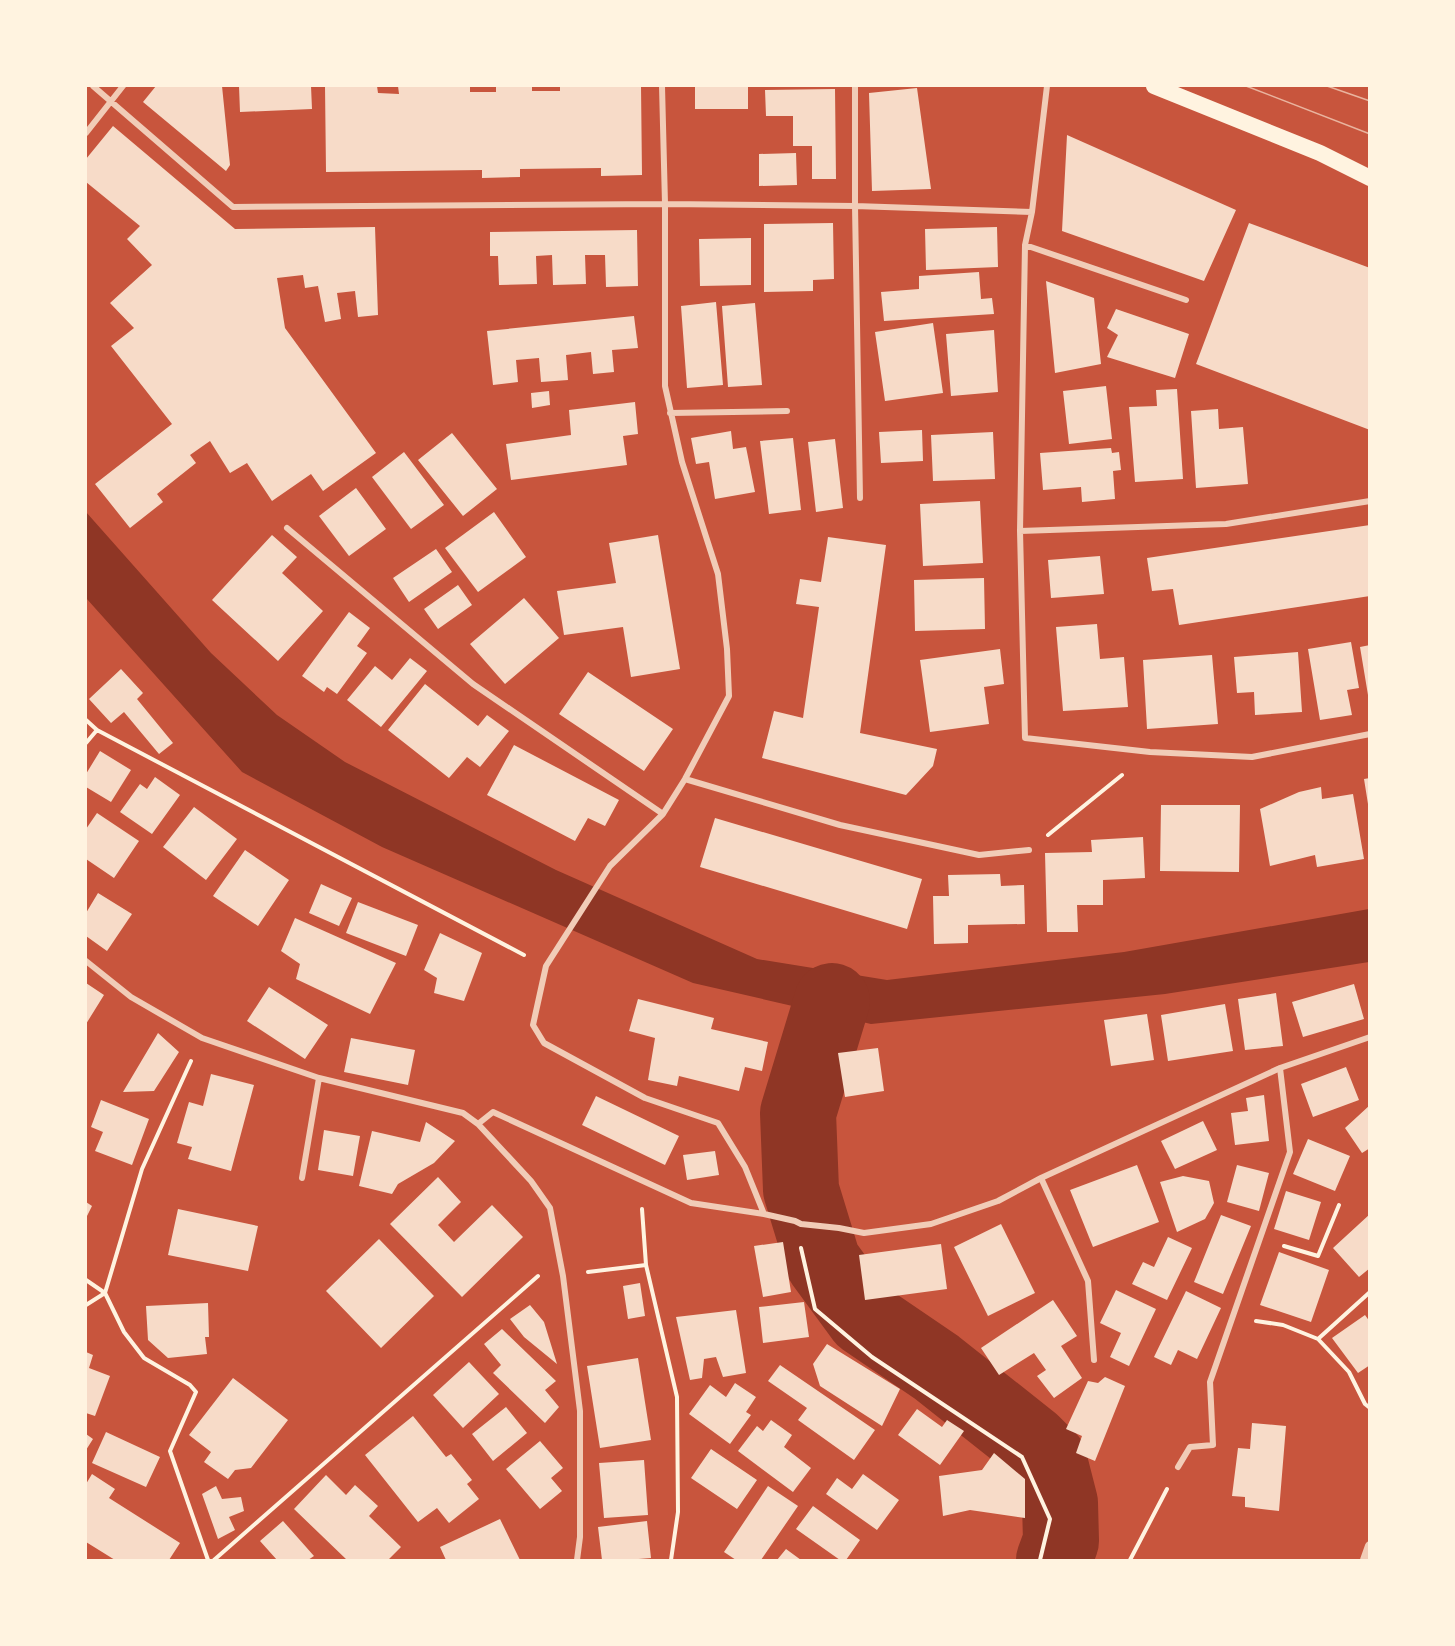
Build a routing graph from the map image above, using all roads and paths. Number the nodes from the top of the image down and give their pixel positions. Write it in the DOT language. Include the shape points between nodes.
graph roads {
  1 [pos="93,86"];
  2 [pos="123,86"];
  3 [pos="662,86"];
  4 [pos="855,86"];
  5 [pos="1047,86"];
  6 [pos="1154,86"];
  7 [pos="111,101"];
  8 [pos="86,133"];
  9 [pos="1370,178"];
  10 [pos="665,204"];
  11 [pos="855,206"];
  12 [pos="1032,213"];
  13 [pos="1025,244"];
  14 [pos="1186,300"];
  15 [pos="787,411"];
  16 [pos="670,413"];
  17 [pos="860,498"];
  18 [pos="1370,501"];
  19 [pos="287,528"];
  20 [pos="1020,531"];
  21 [pos="86,720"];
  22 [pos="98,730"];
  23 [pos="1370,734"];
  24 [pos="86,743"];
  25 [pos="1150,752"];
  26 [pos="685,779"];
  27 [pos="663,814"];
  28 [pos="1029,850"];
  29 [pos="86,961"];
  30 [pos="546,966"];
  31 [pos="1370,1037"];
  32 [pos="202,1038"];
  33 [pos="1280,1068"];
  34 [pos="319,1078"];
  35 [pos="478,1124"];
  36 [pos="302,1178"];
  37 [pos="1041,1178"];
  38 [pos="647,1182"];
  39 [pos="1339,1205"];
  40 [pos="764,1214"];
  41 [pos="798,1223"];
  42 [pos="1261,1239"];
  43 [pos="559,1258"];
  44 [pos="646,1265"];
  45 [pos="563,1276"];
  46 [pos="86,1280"];
  47 [pos="1370,1292"];
  48 [pos="105,1293"];
  49 [pos="86,1305"];
  50 [pos="1232,1316"];
  51 [pos="1318,1339"];
  52 [pos="1094,1359"];
  53 [pos="1370,1408"];
  54 [pos="1178,1467"];
  55 [pos="1370,1546"];
  56 [pos="208,1560"];
  57 [pos="214,1560"];
  58 [pos="577,1560"];
  59 [pos="671,1560"];
  60 [pos="1040,1560"];
  61 [pos="1130,1560"];
  62 [pos="1365,1560"];
  1 -- 7 [label="street"];
  2 -- 7 [label="street"];
  3 -- 10 [label="street"];
  4 -- 11 [label="street"];
  5 -- 12 [label="street"];
  6 -- 9 [label="highway" via="1320,153"];
  7 -- 8 [label="street"];
  7 -- 10 [label="street" via="233,207"];
  10 -- 11 [label="street"];
  10 -- 16 [label="street" via="665,386"];
  11 -- 12 [label="street"];
  11 -- 17 [label="street"];
  12 -- 13 [label="street"];
  13 -- 14 [label="street"];
  13 -- 20 [label="street"];
  15 -- 16 [label="street"];
  16 -- 26 [label="street" via="718,574 729,696"];
  18 -- 20 [label="street" via="1226,524"];
  19 -- 27 [label="street" via="473,684"];
  20 -- 25 [label="street" via="1025,738"];
  21 -- 22 [label="path"];
  22 -- 24 [label="path"];
  22 -- 30 [label="path"];
  23 -- 25 [label="street" via="1252,757"];
  25 -- 28 [label="path"];
  26 -- 27 [label="street"];
  26 -- 28 [label="street" via="840,825 978,855"];
  27 -- 30 [label="street" via="610,866"];
  29 -- 32 [label="street" via="130,997"];
  30 -- 40 [label="street" via="533,1025 544,1043 645,1098 718,1123 745,1167"];
  31 -- 33 [label="street"];
  32 -- 34 [label="street"];
  32 -- 48 [label="path" via="142,1169"];
  33 -- 37 [label="street"];
  33 -- 42 [label="street" via="1290,1152"];
  34 -- 35 [label="street" via="463,1113"];
  34 -- 36 [label="street"];
  35 -- 38 [label="street" via="493,1112"];
  35 -- 43 [label="street" via="531,1181 550,1208"];
  37 -- 41 [label="street" via="998,1201 931,1224 864,1233"];
  37 -- 52 [label="street" via="1088,1281"];
  38 -- 40 [label="street" via="692,1203"];
  38 -- 44 [label="path" via="642,1207"];
  39 -- 42 [label="path" via="1318,1256"];
  40 -- 41 [label="street"];
  41 -- 60 [label="path" via="815,1309 872,1357 1022,1457 1050,1519"];
  42 -- 50 [label="street"];
  43 -- 45 [label="street"];
  43 -- 57 [label="path"];
  44 -- 45 [label="path"];
  44 -- 59 [label="path" via="677,1397 678,1512"];
  45 -- 58 [label="street" via="580,1412"];
  46 -- 48 [label="path"];
  47 -- 51 [label="path"];
  48 -- 49 [label="path"];
  48 -- 56 [label="path" via="124,1332 144,1358 190,1384 196,1392 170,1451"];
  50 -- 51 [label="path" via="1283,1325"];
  50 -- 54 [label="street" via="1210,1382 1213,1445 1190,1448"];
  51 -- 53 [label="path" via="1349,1372"];
  54 -- 61 [label="path"];
  55 -- 62 [label="street"];
}
